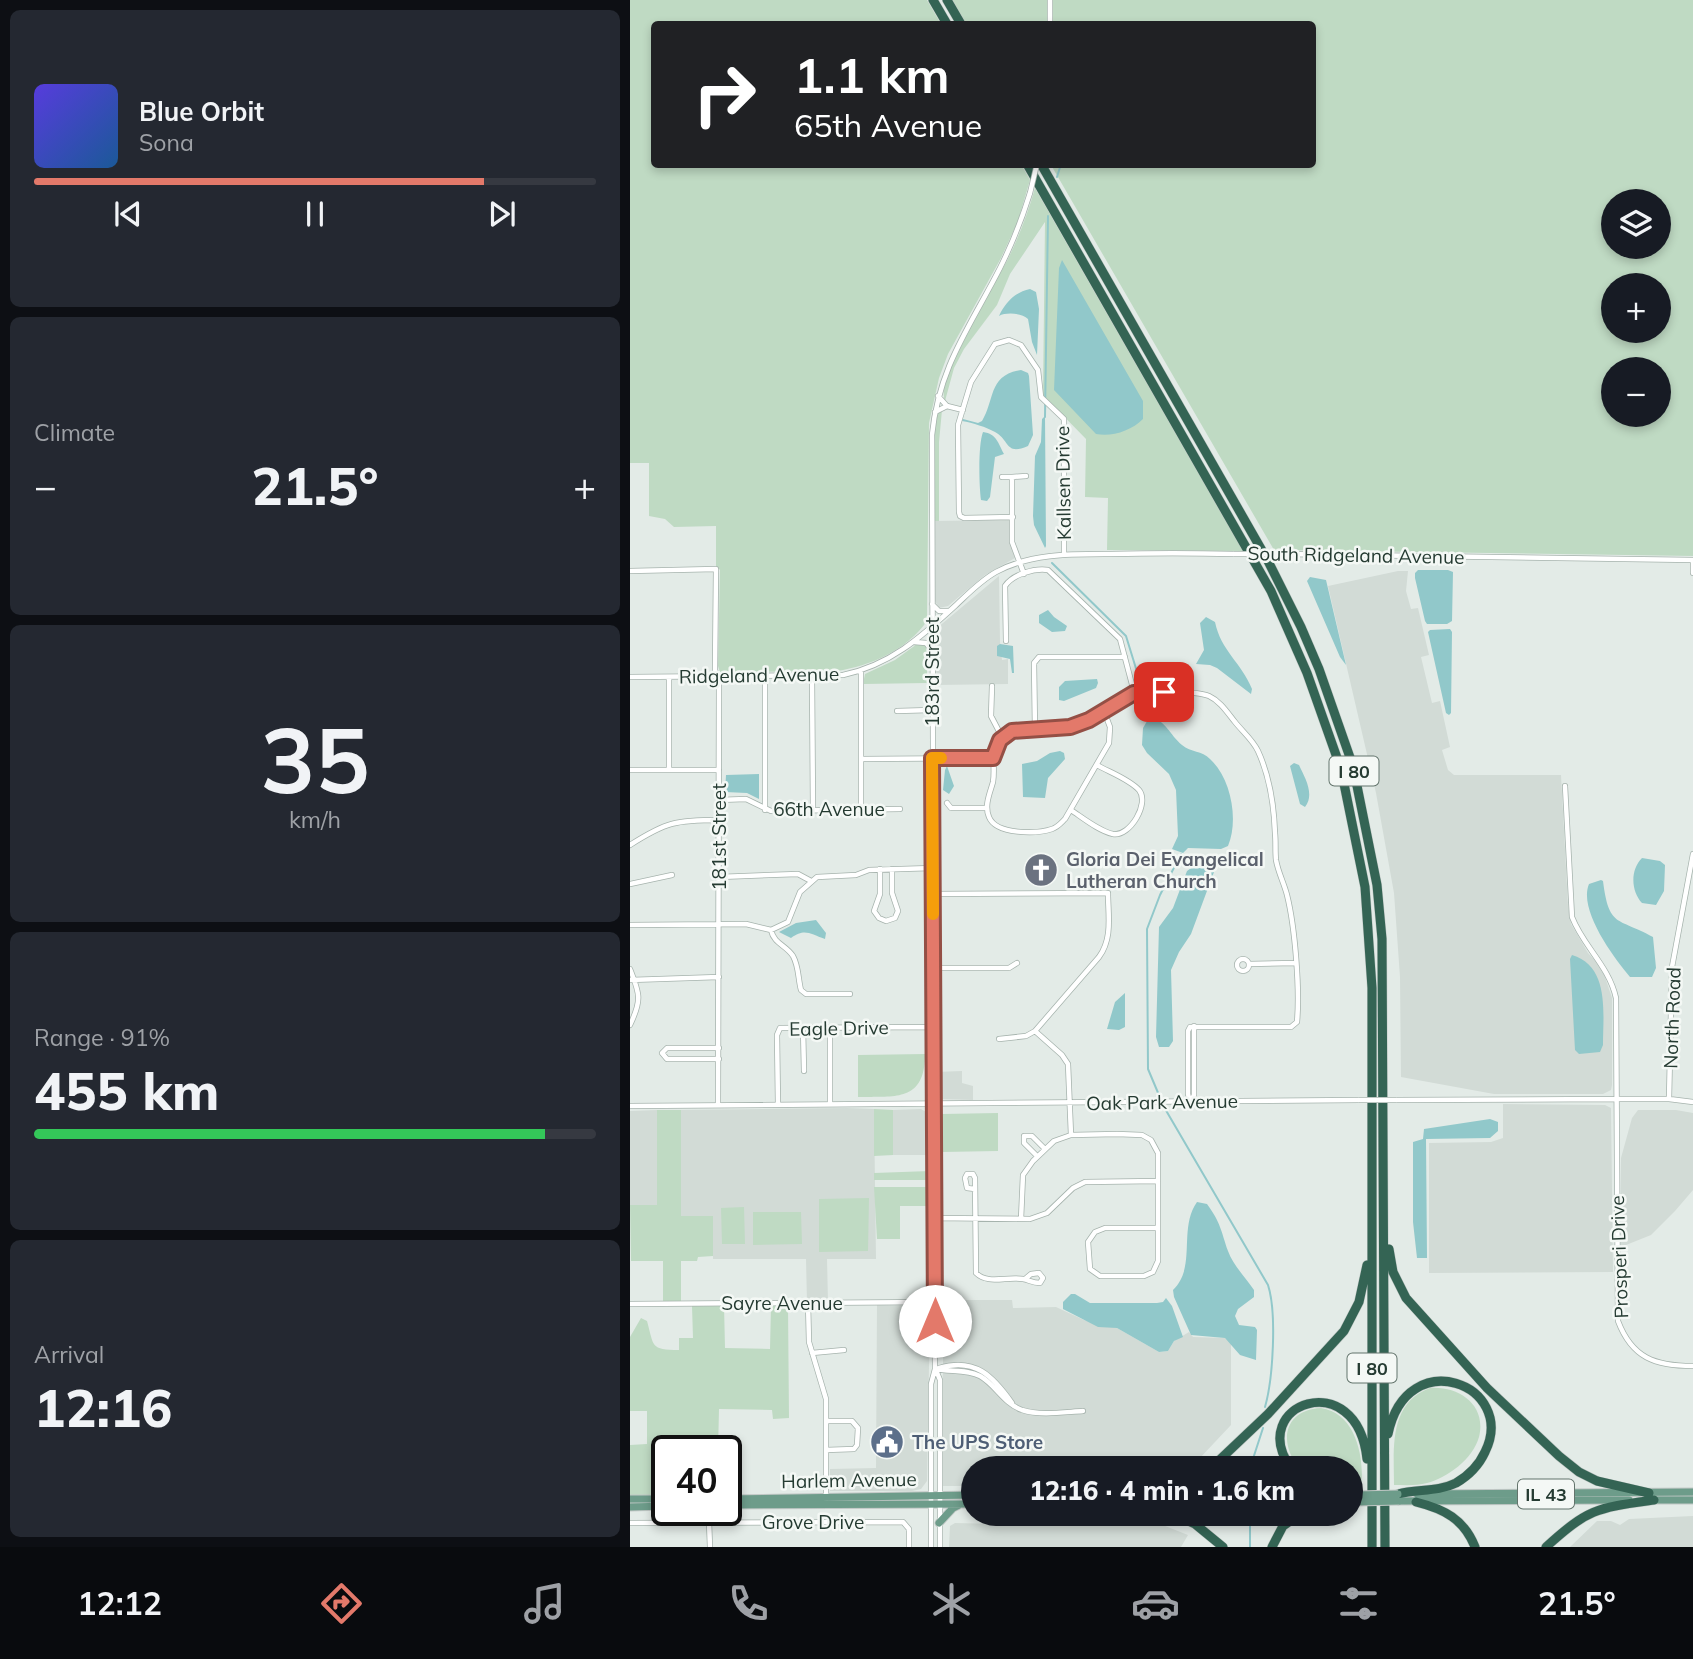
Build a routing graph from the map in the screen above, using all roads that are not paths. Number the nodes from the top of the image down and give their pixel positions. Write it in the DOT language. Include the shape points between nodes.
graph roads {
  1 [pos="933,0"];
  2 [pos="947,0"];
  3 [pos="1051,0"];
  4 [pos="945,21"];
  5 [pos="959,21"];
  6 [pos="1050,21"];
  7 [pos="1029,168"];
  8 [pos="1038,168"];
  9 [pos="1041,168"];
  10 [pos="938,396"];
  11 [pos="947,406"];
  12 [pos="962,410"];
  13 [pos="934,412"];
  14 [pos="1026,476"];
  15 [pos="1002,477"];
  16 [pos="1013,477"];
  17 [pos="1013,517"];
  18 [pos="1064,555"];
  19 [pos="1693,560"];
  20 [pos="1020,562"];
  21 [pos="630,571"];
  22 [pos="1693,573"];
  23 [pos="1024,574"];
  24 [pos="932,603"];
  25 [pos="949,611"];
  26 [pos="932,627"];
  27 [pos="1006,640"];
  28 [pos="913,642"];
  29 [pos="932,653"];
  30 [pos="1125,657"];
  31 [pos="861,671"];
  32 [pos="717,676"];
  33 [pos="630,677"];
  34 [pos="669,677"];
  35 [pos="765,677"];
  36 [pos="812,677"];
  37 [pos="992,686"];
  38 [pos="1134,693"];
  39 [pos="932,710"];
  40 [pos="897,711"];
  41 [pos="1104,711"];
  42 [pos="1035,730"];
  43 [pos="1002,737"];
  44 [pos="932,758"];
  45 [pos="993,758"];
  46 [pos="861,759"];
  47 [pos="1097,765"];
  48 [pos="719,769"];
  49 [pos="630,770"];
  50 [pos="669,770"];
  51 [pos="1565,786"];
  52 [pos="719,800"];
  53 [pos="947,803"];
  54 [pos="987,808"];
  55 [pos="765,810"];
  56 [pos="813,810"];
  57 [pos="861,810"];
  58 [pos="900,810"];
  59 [pos="1071,810"];
  60 [pos="719,820"];
  61 [pos="630,845"];
  62 [pos="1693,854"];
  63 [pos="880,869"];
  64 [pos="892,869"];
  65 [pos="933,869"];
  66 [pos="671,875"];
  67 [pos="719,877"];
  68 [pos="811,881"];
  69 [pos="630,884"];
  70 [pos="933,894"];
  71 [pos="719,924"];
  72 [pos="630,925"];
  73 [pos="771,930"];
  74 [pos="1017,963"];
  75 [pos="1295,963"];
  76 [pos="1249,964"];
  77 [pos="933,968"];
  78 [pos="630,969"];
  79 [pos="719,977"];
  80 [pos="632,979"];
  81 [pos="850,994"];
  82 [pos="630,1025"];
  83 [pos="830,1027"];
  84 [pos="933,1027"];
  85 [pos="803,1028"];
  86 [pos="1035,1031"];
  87 [pos="999,1039"];
  88 [pos="719,1048"];
  89 [pos="719,1059"];
  90 [pos="804,1071"];
  91 [pos="1616,1099"];
  92 [pos="1669,1099"];
  93 [pos="1190,1102"];
  94 [pos="1693,1102"];
  95 [pos="934,1103"];
  96 [pos="1069,1103"];
  97 [pos="830,1104"];
  98 [pos="718,1105"];
  99 [pos="778,1105"];
  100 [pos="630,1106"];
  101 [pos="1383,1108"];
  102 [pos="1071,1135"];
  103 [pos="1045,1149"];
  104 [pos="1037,1156"];
  105 [pos="1158,1181"];
  106 [pos="975,1189"];
  107 [pos="934,1218"];
  108 [pos="1021,1219"];
  109 [pos="974,1220"];
  110 [pos="1158,1228"];
  111 [pos="1371,1250"];
  112 [pos="1025,1279"];
  113 [pos="935,1302"];
  114 [pos="808,1303"];
  115 [pos="630,1304"];
  116 [pos="844,1350"];
  117 [pos="812,1353"];
  118 [pos="1693,1366"];
  119 [pos="935,1369"];
  120 [pos="1083,1411"];
  121 [pos="827,1421"];
  122 [pos="827,1450"];
  123 [pos="1384,1453"];
  124 [pos="1224,1456"];
  125 [pos="1285,1456"];
  126 [pos="1371,1486"];
  127 [pos="1693,1492"];
  128 [pos="935,1495"];
  129 [pos="961,1495"];
  130 [pos="1651,1497"];
  131 [pos="1363,1498"];
  132 [pos="1399,1498"];
  133 [pos="630,1499"];
  134 [pos="651,1499"];
  135 [pos="742,1499"];
  136 [pos="826,1500"];
  137 [pos="1693,1500"];
  138 [pos="1416,1502"];
  139 [pos="742,1504"];
  140 [pos="935,1504"];
  141 [pos="961,1504"];
  142 [pos="961,1505"];
  143 [pos="651,1506"];
  144 [pos="630,1507"];
  145 [pos="742,1522"];
  146 [pos="630,1523"];
  147 [pos="651,1523"];
  148 [pos="939,1523"];
  149 [pos="709,1526"];
  150 [pos="1197,1526"];
  151 [pos="1283,1526"];
  152 [pos="710,1547"];
  153 [pos="909,1547"];
  154 [pos="931,1547"];
  155 [pos="940,1547"];
  156 [pos="1223,1547"];
  157 [pos="1272,1547"];
  158 [pos="1370,1547"];
  159 [pos="1386,1547"];
  160 [pos="1475,1547"];
  161 [pos="1546,1547"];
  1 -- 4 [label="highway"];
  2 -- 5 [label="highway"];
  3 -- 6 [label="street"];
  7 -- 111 [label="highway, I 80" via="1271,591 1341,769 1363,874 1369,940"];
  8 -- 10 [label="street, 183rd Street, bridge" via="1012,243 953,354"];
  9 -- 101 [label="highway, I 80" via="1268,561 1326,688 1353,766 1377,885 1382,939"];
  10 -- 11 [label="street"];
  10 -- 13 [label="street, 183rd Street"];
  11 -- 12 [label="street"];
  11 -- 13 [label="street"];
  12 -- 17 [label="street" via="958,425 960,516"];
  12 -- 18 [label="street, Kallsen Drive" via="971,382 995,344 1018,342 1038,370 1039,393 1065,423"];
  13 -- 24 [label="street, 183rd Street"];
  14 -- 16 [label="street"];
  15 -- 16 [label="street"];
  16 -- 17 [label="street"];
  17 -- 20 [label="street" via="1012,542"];
  18 -- 19 [label="street, South Ridgeland Avenue, bridge"];
  18 -- 20 [label="street, South Ridgeland Avenue"];
  19 -- 22 [label="street"];
  20 -- 23 [label="street"];
  20 -- 25 [label="street, Ridgeland Avenue" via="991,576"];
  21 -- 32 [label="street, 181st Street" via="716,569"];
  23 -- 27 [label="street" via="1005,586"];
  23 -- 30 [label="street" via="1048,570 1120,639"];
  24 -- 25 [label="street" via="939,611"];
  24 -- 26 [label="street, 183rd Street"];
  25 -- 26 [label="street, Ridgeland Avenue"];
  26 -- 28 [label="street, Ridgeland Avenue"];
  26 -- 29 [label="street, 183rd Street"];
  28 -- 29 [label="street" via="926,643"];
  28 -- 31 [label="street, Ridgeland Avenue" via="884,663"];
  29 -- 39 [label="street, 183rd Street"];
  30 -- 38 [label="street"];
  30 -- 42 [label="street" via="1039,657 1034,663"];
  31 -- 36 [label="street, Ridgeland Avenue"];
  31 -- 46 [label="street"];
  32 -- 34 [label="street, Ridgeland Avenue"];
  32 -- 35 [label="street, Ridgeland Avenue"];
  32 -- 48 [label="street, 181st Street"];
  33 -- 34 [label="street, Ridgeland Avenue"];
  34 -- 50 [label="street"];
  35 -- 36 [label="street, Ridgeland Avenue"];
  35 -- 55 [label="street"];
  36 -- 56 [label="street"];
  37 -- 43 [label="street" via="991,716"];
  38 -- 41 [label="street"];
  38 -- 75 [label="street" via="1209,696 1257,748 1274,815 1276,859 1287,896"];
  39 -- 40 [label="street"];
  39 -- 44 [label="street, 183rd Street"];
  41 -- 42 [label="street" via="1070,727"];
  41 -- 47 [label="street" via="1111,735"];
  42 -- 43 [label="street" via="1014,730"];
  43 -- 45 [label="street"];
  44 -- 45 [label="street"];
  44 -- 46 [label="street"];
  44 -- 65 [label="street, 183rd Street"];
  45 -- 54 [label="street"];
  46 -- 57 [label="street"];
  47 -- 59 [label="street"];
  47 -- 59 [label="street" via="1137,788 1140,809 1128,829 1117,834"];
  48 -- 50 [label="street"];
  48 -- 52 [label="street, 181st Street"];
  49 -- 50 [label="street"];
  51 -- 91 [label="street, Prosperi Drive" via="1572,917 1607,972 1616,998"];
  52 -- 55 [label="street, 66th Avenue" via="746,799"];
  52 -- 60 [label="street, 181st Street"];
  53 -- 54 [label="street" via="951,808"];
  54 -- 59 [label="street" via="992,823 1009,831 1052,829"];
  55 -- 56 [label="street, 66th Avenue"];
  56 -- 57 [label="street, 66th Avenue"];
  57 -- 58 [label="street, 66th Avenue"];
  60 -- 61 [label="street" via="671,822"];
  60 -- 67 [label="street, 181st Street"];
  62 -- 92 [label="street, North Road" via="1672,967"];
  63 -- 64 [label="street"];
  63 -- 64 [label="street" via="880,894 874,911 886,921 898,911"];
  63 -- 68 [label="street" via="824,875"];
  64 -- 65 [label="street"];
  65 -- 70 [label="street, 183rd Street"];
  66 -- 69 [label="street"];
  67 -- 68 [label="street" via="798,874"];
  67 -- 71 [label="street, 181st Street"];
  68 -- 73 [label="street" via="800,892 788,922"];
  70 -- 77 [label="street, 183rd Street"];
  70 -- 86 [label="street" via="1108,892 1104,951"];
  71 -- 72 [label="street"];
  71 -- 73 [label="street"];
  71 -- 79 [label="street, 181st Street"];
  73 -- 81 [label="street" via="795,962 801,990 806,994"];
  74 -- 77 [label="street" via="1009,968"];
  75 -- 76 [label="street"];
  75 -- 93 [label="street" via="1296,1024 1194,1026 1188,1031"];
  77 -- 84 [label="street, 183rd Street"];
  78 -- 80 [label="street"];
  79 -- 80 [label="street"];
  79 -- 88 [label="street, 181st Street"];
  80 -- 82 [label="street" via="639,1000"];
  83 -- 84 [label="street, Eagle Drive"];
  83 -- 85 [label="street, Eagle Drive"];
  83 -- 97 [label="street"];
  84 -- 95 [label="street, 183rd Street"];
  85 -- 90 [label="street"];
  85 -- 99 [label="street, Eagle Drive" via="777,1032"];
  86 -- 87 [label="street"];
  86 -- 96 [label="street" via="1068,1064"];
  88 -- 89 [label="street, 181st Street"];
  88 -- 89 [label="street" via="667,1048 662,1053 667,1059"];
  89 -- 98 [label="street, 181st Street"];
  91 -- 92 [label="street, Oak Park Avenue"];
  91 -- 93 [label="street, Oak Park Avenue, bridge"];
  91 -- 118 [label="street, Prosperi Drive" via="1618,1321 1627,1340 1642,1355 1661,1364"];
  92 -- 94 [label="street, Oak Park Avenue"];
  93 -- 96 [label="street, Oak Park Avenue"];
  95 -- 96 [label="street, Oak Park Avenue"];
  95 -- 97 [label="street, Oak Park Avenue"];
  95 -- 107 [label="street, 183rd Street"];
  96 -- 102 [label="street"];
  97 -- 99 [label="street, Oak Park Avenue"];
  98 -- 99 [label="street, Oak Park Avenue"];
  98 -- 100 [label="street, Oak Park Avenue"];
  101 -- 123 [label="highway, I 80"];
  101 -- 130 [label="highway" via="1389,1255 1406,1298 1487,1388 1570,1466 1597,1481"];
  102 -- 103 [label="street"];
  102 -- 105 [label="street" via="1142,1135 1157,1150"];
  103 -- 104 [label="street"];
  103 -- 104 [label="street" via="1025,1135 1023,1142"];
  104 -- 108 [label="street" via="1022,1179"];
  105 -- 108 [label="street" via="1085,1182 1043,1215"];
  105 -- 110 [label="street"];
  106 -- 109 [label="street"];
  107 -- 109 [label="street"];
  107 -- 113 [label="street, 183rd Street"];
  108 -- 109 [label="street"];
  109 -- 112 [label="street" via="978,1275"];
  110 -- 110 [label="street" via="1153,1272 1147,1276 1094,1274 1088,1242 1094,1234 1102,1229"];
  111 -- 124 [label="highway" via="1359,1302 1343,1331"];
  111 -- 126 [label="highway, I 80"];
  113 -- 114 [label="street, Sayre Avenue"];
  113 -- 119 [label="street, 183rd Street"];
  114 -- 115 [label="street, Sayre Avenue"];
  114 -- 117 [label="street"];
  116 -- 117 [label="street"];
  117 -- 121 [label="street" via="824,1387"];
  119 -- 120 [label="street" via="981,1369 1020,1409"];
  119 -- 128 [label="street, 183rd Street" via="931,1384"];
  119 -- 128 [label="street, 183rd Street" via="940,1380"];
  121 -- 122 [label="street"];
  121 -- 122 [label="street" via="852,1421 858,1428 854,1450"];
  122 -- 136 [label="street"];
  123 -- 132 [label="highway" via="1398,1406 1421,1385 1458,1383 1486,1408 1489,1443 1471,1471 1442,1488"];
  123 -- 159 [label="highway, I 80"];
  125 -- 126 [label="highway" via="1280,1437 1291,1413 1312,1402 1327,1403 1344,1411 1358,1429"];
  126 -- 158 [label="highway, I 80"];
  127 -- 130 [label="main road, IL 43"];
  128 -- 129 [label="main road, Harlem Avenue"];
  128 -- 136 [label="main road, Harlem Avenue"];
  128 -- 140 [label="street, 183rd Street"];
  130 -- 132 [label="main road, IL 43"];
  130 -- 137 [label="main road, IL 43"];
  130 -- 138 [label="main road, IL 43"];
  130 -- 161 [label="highway" via="1596,1510"];
  131 -- 132 [label="main road, IL 43, bridge"];
  132 -- 138 [label="main road, IL 43"];
  133 -- 134 [label="main road"];
  135 -- 136 [label="main road, Harlem Avenue"];
  136 -- 139 [label="main road, Harlem Avenue"];
  136 -- 140 [label="main road, Harlem Avenue"];
  138 -- 160 [label="highway" via="1440,1508 1459,1521"];
  140 -- 141 [label="main road, Harlem Avenue"];
  140 -- 148 [label="street, 183rd Street"];
  140 -- 154 [label="street, 183rd Street"];
  142 -- 148 [label="main road"];
  143 -- 144 [label="main road"];
  145 -- 153 [label="street, Grove Drive" via="902,1522 909,1529"];
  146 -- 147 [label="street, Grove Drive"];
  148 -- 155 [label="street, 183rd Street"];
  149 -- 152 [label="street"];
  150 -- 156 [label="highway"];
  151 -- 157 [label="highway"];
}
